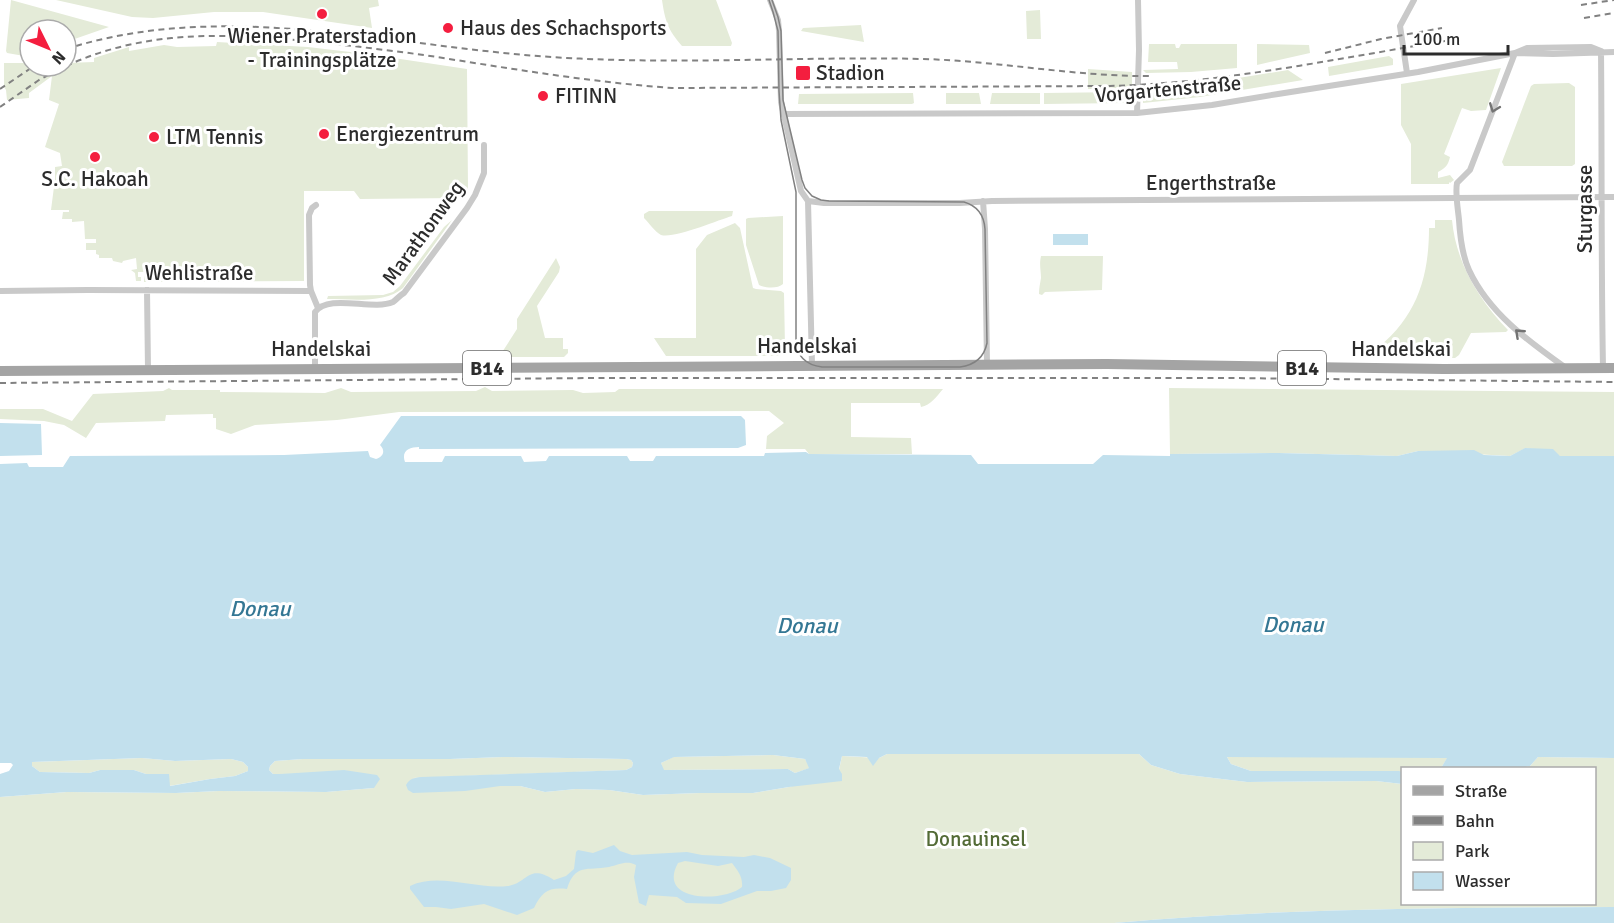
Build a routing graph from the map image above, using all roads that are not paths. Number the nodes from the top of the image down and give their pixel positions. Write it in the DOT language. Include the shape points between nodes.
graph roads {
  1 [pos="770,0"];
  2 [pos="1138,0"];
  3 [pos="1414,0"];
  4 [pos="1601,51"];
  5 [pos="1614,52"];
  6 [pos="1515,53"];
  7 [pos="1407,74"];
  8 [pos="1137,113"];
  9 [pos="783,114"];
  10 [pos="484,145"];
  11 [pos="1603,197"];
  12 [pos="1614,197"];
  13 [pos="1458,199"];
  14 [pos="808,201"];
  15 [pos="983,201"];
  16 [pos="316,206"];
  17 [pos="147,290"];
  18 [pos="0,291"];
  19 [pos="310,291"];
  20 [pos="318,308"];
  21 [pos="812,365"];
  22 [pos="987,365"];
  23 [pos="1566,368"];
  24 [pos="1609,368"];
  25 [pos="315,369"];
  26 [pos="148,370"];
  27 [pos="0,371"];
  1 -- 9 [label="street" via="778,20"];
  2 -- 8 [label="street"];
  3 -- 7 [label="street" via="1400,26"];
  4 -- 5 [label="street, Vorgartenstraße"];
  4 -- 6 [label="street, Vorgartenstraße" via="1592,47 1527,48"];
  4 -- 11 [label="street, Sturgasse"];
  6 -- 7 [label="street, Vorgartenstraße"];
  6 -- 13 [label="street, one-way" via="1470,170 1457,183"];
  7 -- 8 [label="street, Vorgartenstraße"];
  8 -- 9 [label="street, Vorgartenstraße"];
  9 -- 14 [label="street" via="801,191"];
  10 -- 20 [label="street, Marathonweg" via="484,173 473,197 404,293 393,302"];
  11 -- 12 [label="street, Engerthstraße"];
  11 -- 13 [label="street, Engerthstraße"];
  11 -- 24 [label="street, Sturgasse" via="1601,278"];
  13 -- 15 [label="street, Engerthstraße"];
  23 -- 13 [label="street, one-way" via="1520,334 1478,284 1462,245"];
  14 -- 15 [label="street, Engerthstraße"];
  14 -- 21 [label="street"];
  15 -- 22 [label="street"];
  16 -- 19 [label="street" via="309,215"];
  17 -- 18 [label="street, Wehlistraße"];
  17 -- 19 [label="street, Wehlistraße"];
  17 -- 26 [label="street"];
  19 -- 20 [label="street"];
  20 -- 25 [label="street" via="314,318"];
  21 -- 22 [label="main road, Handelskai / B14"];
  21 -- 25 [label="main road, Handelskai / B14"];
  22 -- 23 [label="main road, Handelskai / B14"];
  23 -- 24 [label="main road, Handelskai / B14"];
  25 -- 26 [label="main road, Handelskai / B14"];
  26 -- 27 [label="main road, Handelskai / B14"];
}
